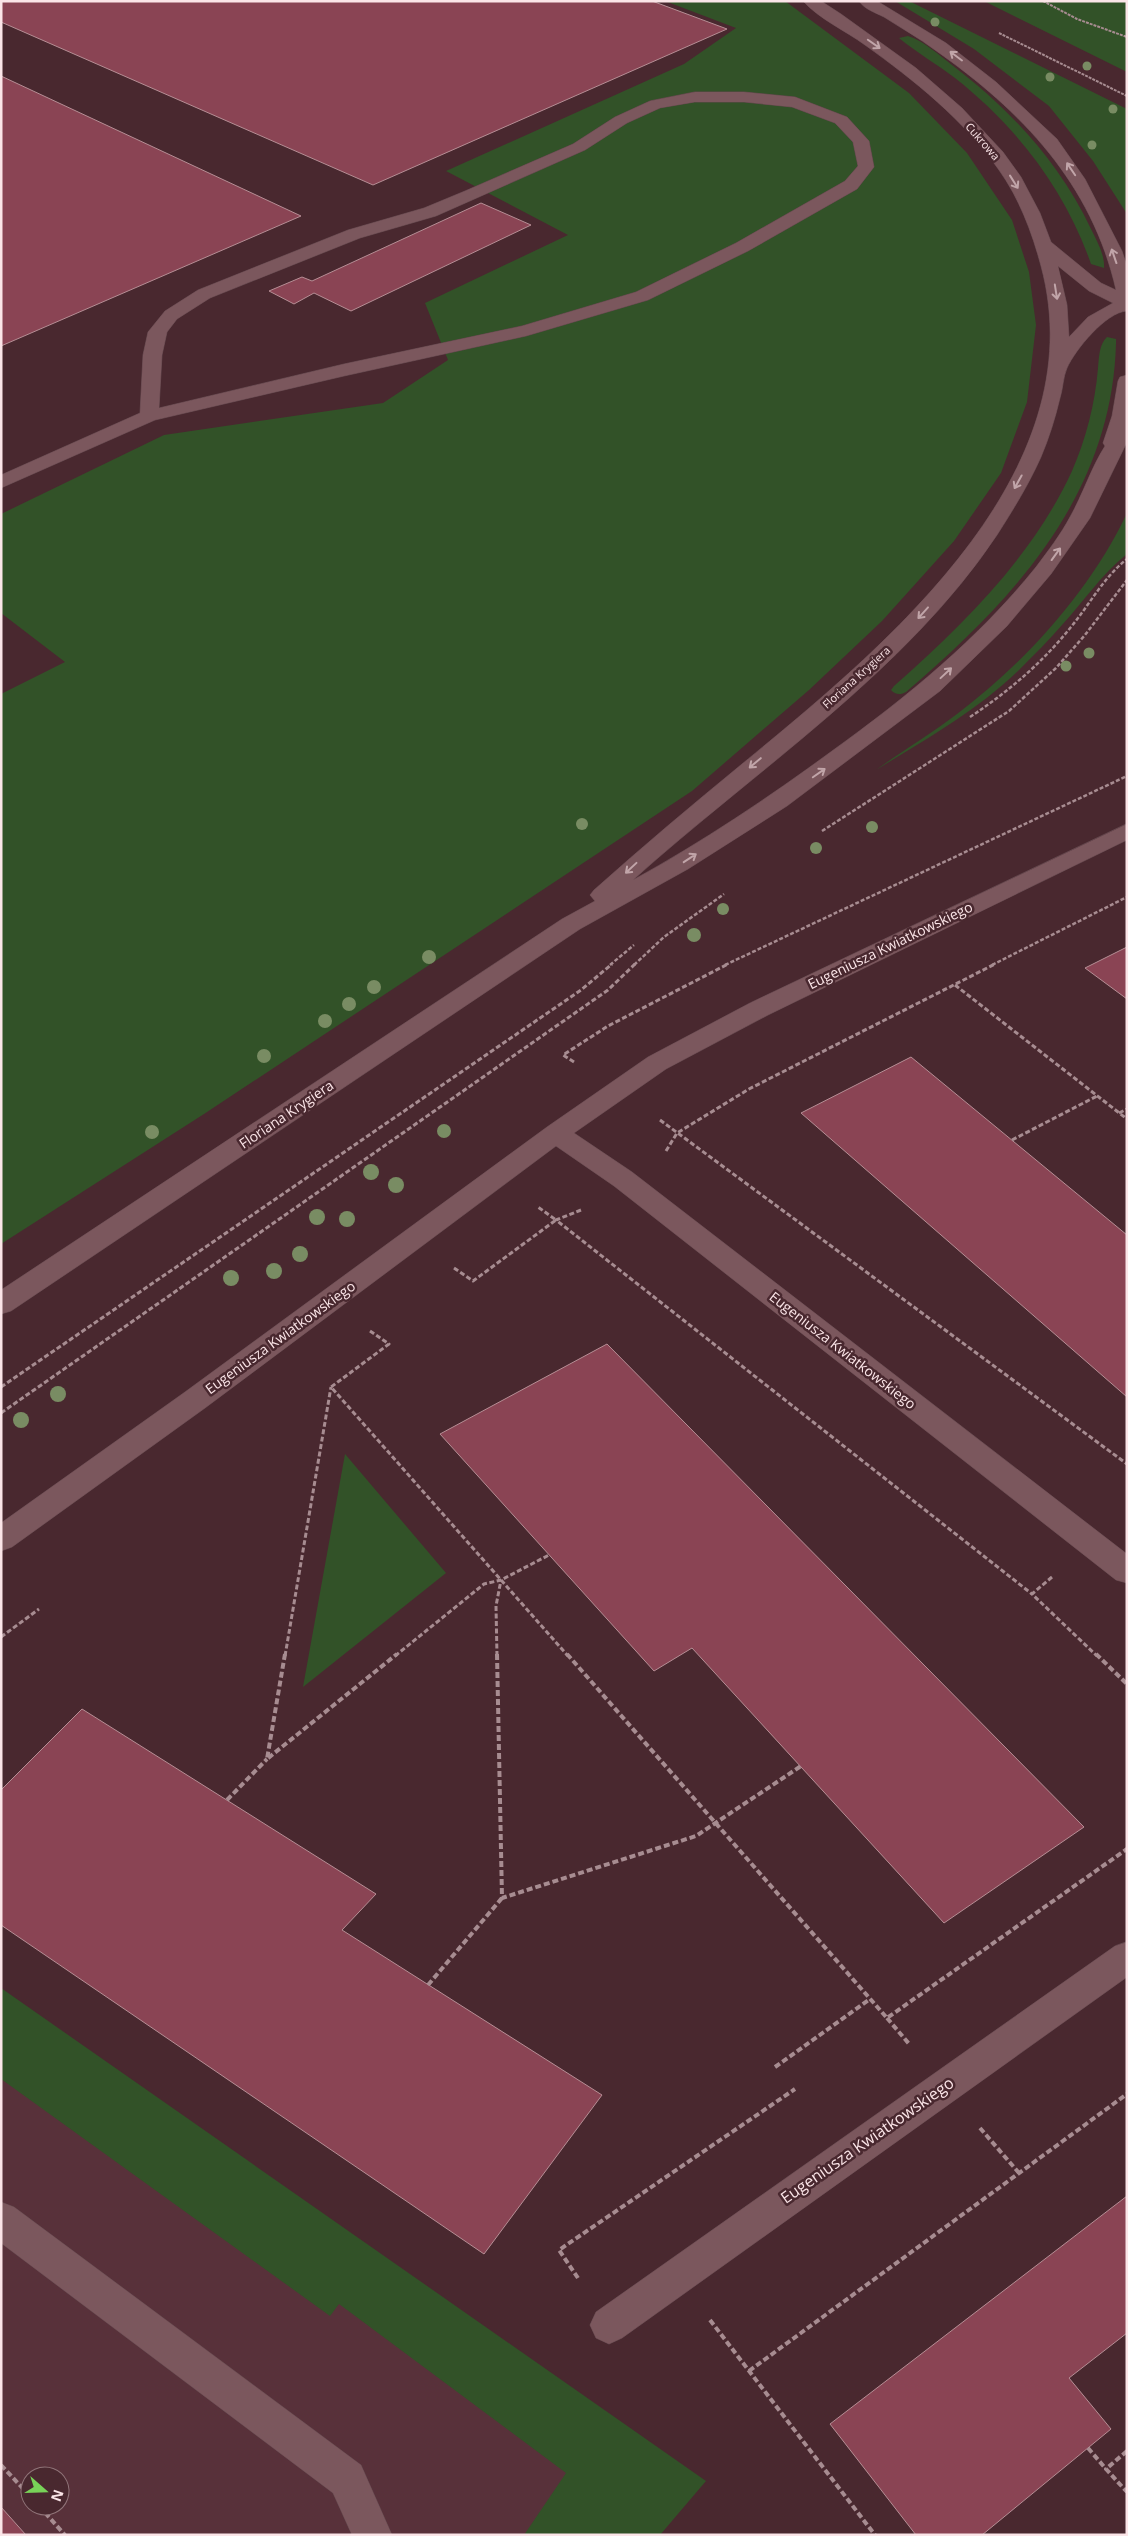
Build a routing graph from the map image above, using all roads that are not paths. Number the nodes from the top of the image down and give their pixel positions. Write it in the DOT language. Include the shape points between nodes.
graph roads {
  1 [pos="810,1"];
  2 [pos="866,1"];
  3 [pos="1095,212"];
  4 [pos="1127,239"];
  5 [pos="1044,245"];
  6 [pos="1127,304"];
  7 [pos="1058,367"];
  8 [pos="1127,381"];
  9 [pos="149,416"];
  10 [pos="1127,426"];
  11 [pos="1110,454"];
  12 [pos="1,482"];
  13 [pos="1127,831"];
  14 [pos="571,924"];
  15 [pos="556,1133"];
  16 [pos="1,1304"];
  17 [pos="1,1539"];
  18 [pos="1127,1571"];
  19 [pos="1127,1957"];
  20 [pos="1,2220"];
  21 [pos="609,2325"];
  22 [pos="372,2535"];
  1 -- 5 [label="street, Cukrowa, one-way" via="907,70 978,134 999,159 1026,203"];
  3 -- 2 [label="street, one-way" via="1062,156 1023,114 943,46"];
  3 -- 4 [label="street"];
  6 -- 3 [label="street, one-way" via="1112,252"];
  5 -- 6 [label="street, Cukrowa" via="1095,287"];
  5 -- 7 [label="street, Floriana Krygiera, one-way" via="1060,316"];
  6 -- 7 [label="street, Floriana Krygiera" via="1098,318 1081,331"];
  7 -- 14 [label="street, Floriana Krygiera, one-way" via="1040,439 1019,482 987,533 933,602 908,630 846,687 653,848"];
  8 -- 11 [label="street, Floriana Krygiera" via="1122,416"];
  9 -- 9 [label="street" via="526,331 642,296 742,247 851,185 866,167 861,140 841,120 795,102 695,97 656,104 621,120 579,147 471,195 430,212 354,234 204,294 162,324 154,342"];
  9 -- 12 [label="street"];
  10 -- 11 [label="street, Floriana Krygiera"];
  14 -- 11 [label="street, Floriana Krygiera, one-way" via="680,864 779,801 846,754 932,686 1000,622 1044,570 1080,518"];
  13 -- 15 [label="street, Eugeniusza Kwiatkowskiego" via="759,1009 656,1063"];
  14 -- 16 [label="street, Floriana Krygiera"];
  15 -- 17 [label="street, Eugeniusza Kwiatkowskiego"];
  15 -- 18 [label="street, Eugeniusza Kwiatkowskiego" via="623,1178"];
  19 -- 21 [label="street, Eugeniusza Kwiatkowskiego"];
  20 -- 22 [label="street" via="347,2479"];
}
